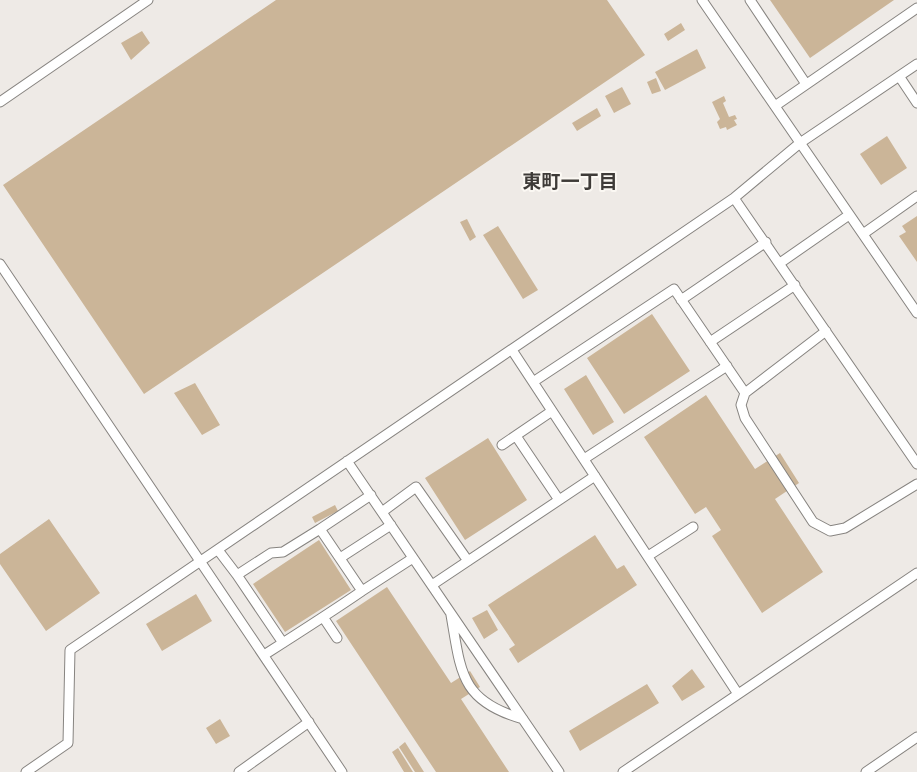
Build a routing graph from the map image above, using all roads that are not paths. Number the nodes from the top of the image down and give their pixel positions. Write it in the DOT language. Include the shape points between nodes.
graph roads {
  1 [pos="148,0"];
  2 [pos="702,0"];
  3 [pos="750,0"];
  4 [pos="917,8"];
  5 [pos="917,64"];
  6 [pos="899,76"];
  7 [pos="806,84"];
  8 [pos="0,102"];
  9 [pos="917,103"];
  10 [pos="775,106"];
  11 [pos="800,143"];
  12 [pos="917,196"];
  13 [pos="734,198"];
  14 [pos="850,214"];
  15 [pos="863,234"];
  16 [pos="766,242"];
  17 [pos="780,263"];
  18 [pos="0,264"];
  19 [pos="795,285"];
  20 [pos="681,300"];
  21 [pos="917,313"];
  22 [pos="826,331"];
  23 [pos="710,342"];
  24 [pos="512,350"];
  25 [pos="726,366"];
  26 [pos="533,382"];
  27 [pos="745,393"];
  28 [pos="552,411"];
  29 [pos="516,436"];
  30 [pos="502,445"];
  31 [pos="584,459"];
  32 [pos="347,460"];
  33 [pos="917,464"];
  34 [pos="595,476"];
  35 [pos="917,484"];
  36 [pos="371,496"];
  37 [pos="559,500"];
  38 [pos="382,512"];
  39 [pos="391,525"];
  40 [pos="693,527"];
  41 [pos="320,529"];
  42 [pos="218,550"];
  43 [pos="648,556"];
  44 [pos="340,558"];
  45 [pos="413,558"];
  46 [pos="201,561"];
  47 [pos="468,561"];
  48 [pos="917,573"];
  49 [pos="237,575"];
  50 [pos="432,585"];
  51 [pos="362,591"];
  52 [pos="450,613"];
  53 [pos="323,617"];
  54 [pos="337,638"];
  55 [pos="283,643"];
  56 [pos="264,655"];
  57 [pos="738,694"];
  58 [pos="523,719"];
  59 [pos="309,722"];
  60 [pos="917,737"];
  61 [pos="26,772"];
  62 [pos="239,772"];
  63 [pos="342,772"];
  64 [pos="559,772"];
  65 [pos="623,772"];
  66 [pos="866,772"];
  1 -- 8 [label="lane"];
  2 -- 10 [label="lane"];
  3 -- 7 [label="lane"];
  4 -- 7 [label="lane"];
  5 -- 6 [label="lane"];
  6 -- 9 [label="lane"];
  6 -- 11 [label="lane"];
  7 -- 10 [label="lane"];
  10 -- 11 [label="lane"];
  11 -- 13 [label="lane"];
  11 -- 14 [label="lane"];
  12 -- 15 [label="lane"];
  13 -- 16 [label="lane"];
  13 -- 24 [label="lane"];
  14 -- 15 [label="lane"];
  14 -- 17 [label="lane"];
  15 -- 21 [label="lane"];
  16 -- 17 [label="lane"];
  16 -- 20 [label="lane"];
  17 -- 19 [label="lane"];
  18 -- 46 [label="lane"];
  19 -- 22 [label="lane"];
  19 -- 23 [label="lane"];
  20 -- 23 [label="lane"];
  20 -- 26 [label="lane" via="674,289"];
  22 -- 27 [label="lane"];
  22 -- 33 [label="lane"];
  23 -- 25 [label="lane"];
  24 -- 26 [label="lane"];
  24 -- 32 [label="lane"];
  25 -- 27 [label="lane"];
  25 -- 31 [label="lane"];
  26 -- 28 [label="lane"];
  27 -- 35 [label="lane" via="741,404 745,418 813,522 830,532 845,528"];
  28 -- 29 [label="lane"];
  28 -- 31 [label="lane"];
  29 -- 30 [label="lane"];
  29 -- 37 [label="lane"];
  31 -- 34 [label="lane"];
  32 -- 36 [label="lane"];
  32 -- 42 [label="lane"];
  34 -- 37 [label="lane"];
  34 -- 43 [label="lane"];
  36 -- 38 [label="lane"];
  36 -- 41 [label="lane"];
  37 -- 47 [label="lane"];
  38 -- 39 [label="lane"];
  38 -- 47 [label="lane" via="416,488"];
  39 -- 44 [label="lane"];
  39 -- 45 [label="lane"];
  40 -- 43 [label="lane"];
  41 -- 44 [label="lane"];
  41 -- 49 [label="lane"];
  42 -- 46 [label="lane"];
  42 -- 49 [label="lane"];
  43 -- 57 [label="lane"];
  44 -- 51 [label="lane"];
  45 -- 50 [label="lane"];
  45 -- 51 [label="lane"];
  46 -- 56 [label="lane"];
  46 -- 61 [label="lane" via="70,650 68,743"];
  47 -- 50 [label="lane"];
  48 -- 57 [label="lane"];
  49 -- 55 [label="lane"];
  50 -- 52 [label="lane"];
  51 -- 53 [label="lane"];
  52 -- 58 [label="lane"];
  52 -- 58 [label="lane" via="460,670 478,698 504,714"];
  53 -- 54 [label="lane"];
  53 -- 55 [label="lane"];
  55 -- 56 [label="lane"];
  56 -- 59 [label="lane"];
  57 -- 65 [label="lane"];
  58 -- 64 [label="lane"];
  59 -- 62 [label="lane"];
  59 -- 63 [label="lane"];
  60 -- 66 [label="lane"];
}
